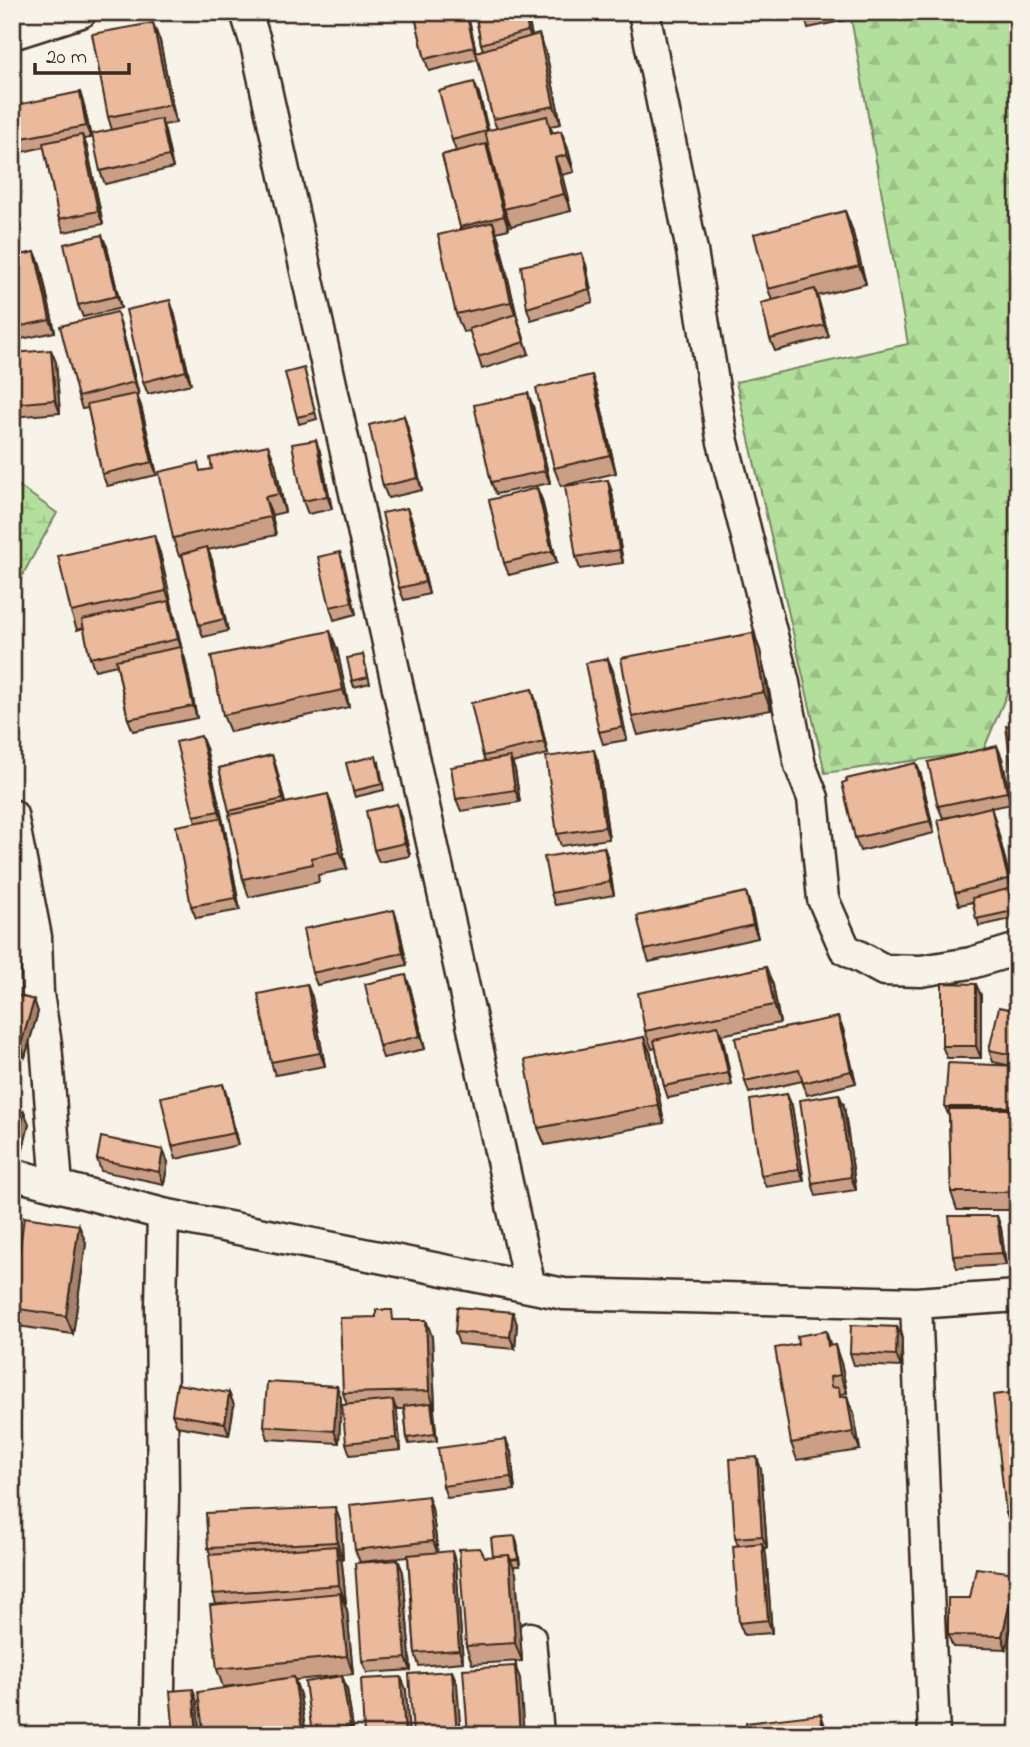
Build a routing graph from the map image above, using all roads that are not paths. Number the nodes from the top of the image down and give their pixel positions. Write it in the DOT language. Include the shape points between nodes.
graph roads {
  1 [pos="82,12"];
  2 [pos="246,12"];
  3 [pos="644,12"];
  4 [pos="12,34"];
  5 [pos="12,815"];
  6 [pos="1018,949"];
  7 [pos="12,1174"];
  8 [pos="57,1186"];
  9 [pos="163,1214"];
  10 [pos="530,1287"];
  11 [pos="1018,1296"];
  12 [pos="916,1303"];
  13 [pos="530,1638"];
  14 [pos="158,1735"];
  15 [pos="538,1735"];
  16 [pos="934,1735"];
  1 -- 4 [label="street"];
  2 -- 10 [label="street"];
  3 -- 6 [label="street" via="692,251 722,438 800,765 813,798 823,899 845,949 884,970 921,971"];
  5 -- 8 [label="street" via="36,937"];
  7 -- 8 [label="street"];
  8 -- 9 [label="street"];
  9 -- 10 [label="street"];
  9 -- 14 [label="street"];
  10 -- 12 [label="street" via="564,1294"];
  11 -- 12 [label="street"];
  12 -- 16 [label="street"];
  13 -- 15 [label="street"];
}
